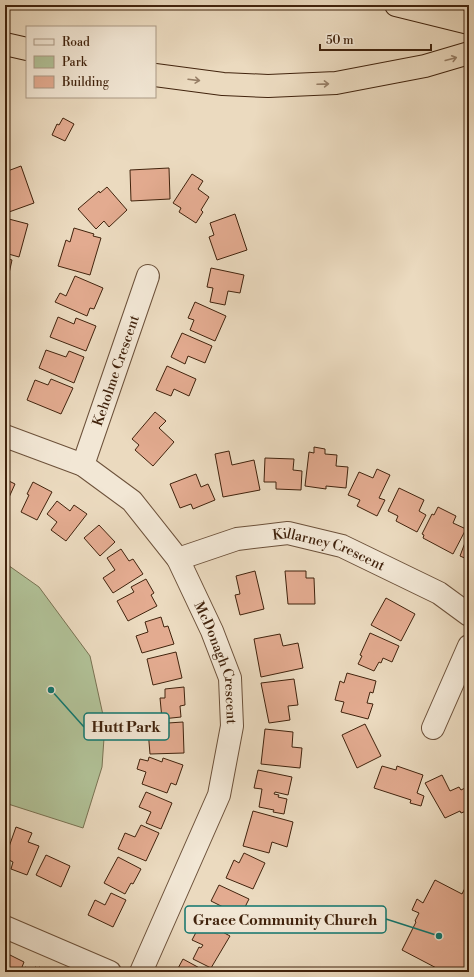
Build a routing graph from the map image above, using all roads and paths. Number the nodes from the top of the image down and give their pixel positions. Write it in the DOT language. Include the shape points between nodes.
graph roads {
  1 [pos="396,5"];
  2 [pos="469,23"];
  3 [pos="5,44"];
  4 [pos="26,49"];
  5 [pos="469,53"];
  6 [pos="156,75"];
  7 [pos="148,276"];
  8 [pos="5,436"];
  9 [pos="83,465"];
  10 [pos="178,559"];
  11 [pos="469,615"];
  12 [pos="469,646"];
  13 [pos="433,728"];
  14 [pos="5,927"];
  15 [pos="110,972"];
  16 [pos="141,972"];
  1 -- 2 [label="highway"];
  3 -- 4 [label="highway"];
  6 -- 5 [label="highway, one-way" via="223,84 268,86 336,83 425,66"];
  7 -- 9 [label="street, Keholme Crescent"];
  8 -- 9 [label="street, McDonagh Crescent"];
  9 -- 10 [label="street, McDonagh Crescent" via="132,501"];
  10 -- 11 [label="street, Killarney Crescent" via="236,539 288,533 342,546 439,593"];
  10 -- 16 [label="street, McDonagh Crescent" via="224,658 230,678 232,726 219,796"];
  12 -- 13 [label="street"];
  14 -- 15 [label="street"];
}
